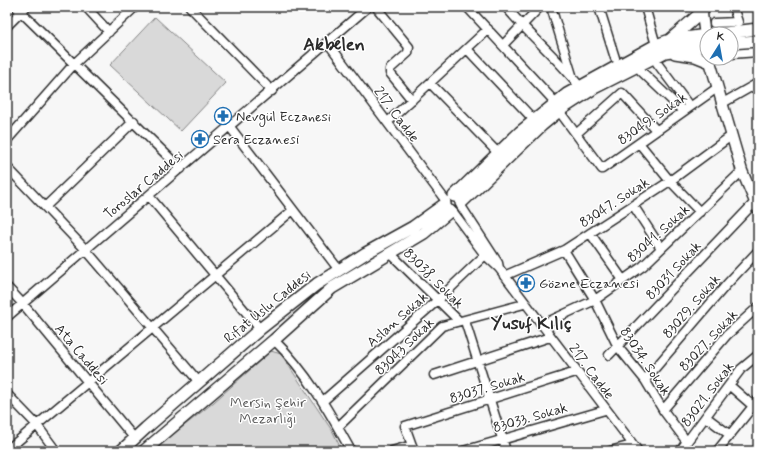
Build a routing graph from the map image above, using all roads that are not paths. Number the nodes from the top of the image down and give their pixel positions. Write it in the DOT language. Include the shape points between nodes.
graph roads {
  1 [pos="86,7"];
  2 [pos="135,7"];
  3 [pos="190,7"];
  4 [pos="368,7"];
  5 [pos="376,7"];
  6 [pos="506,7"];
  7 [pos="540,7"];
  8 [pos="551,7"];
  9 [pos="599,7"];
  10 [pos="645,7"];
  11 [pos="733,7"];
  12 [pos="469,8"];
  13 [pos="21,9"];
  14 [pos="701,9"];
  15 [pos="714,23"];
  16 [pos="7,26"];
  17 [pos="704,26"];
  18 [pos="522,27"];
  19 [pos="758,28"];
  20 [pos="488,29"];
  21 [pos="739,31"];
  22 [pos="109,32"];
  23 [pos="670,40"];
  24 [pos="699,41"];
  25 [pos="758,41"];
  26 [pos="329,42"];
  27 [pos="699,42"];
  28 [pos="739,42"];
  29 [pos="503,45"];
  30 [pos="467,49"];
  31 [pos="660,49"];
  32 [pos="739,54"];
  33 [pos="757,54"];
  34 [pos="699,57"];
  35 [pos="615,58"];
  36 [pos="658,63"];
  37 [pos="74,64"];
  38 [pos="711,66"];
  39 [pos="641,70"];
  40 [pos="572,76"];
  41 [pos="430,83"];
  42 [pos="758,83"];
  43 [pos="580,87"];
  44 [pos="717,88"];
  45 [pos="272,91"];
  46 [pos="412,100"];
  47 [pos="721,104"];
  48 [pos="557,107"];
  49 [pos="687,109"];
  50 [pos="391,119"];
  51 [pos="534,120"];
  52 [pos="134,122"];
  53 [pos="230,128"];
  54 [pos="656,130"];
  55 [pos="576,134"];
  56 [pos="731,136"];
  57 [pos="7,140"];
  58 [pos="639,143"];
  59 [pos="498,153"];
  60 [pos="7,167"];
  61 [pos="181,169"];
  62 [pos="742,171"];
  63 [pos="670,181"];
  64 [pos="149,196"];
  65 [pos="756,200"];
  66 [pos="453,204"];
  67 [pos="633,205"];
  68 [pos="45,207"];
  69 [pos="293,210"];
  70 [pos="700,212"];
  71 [pos="590,233"];
  72 [pos="661,248"];
  73 [pos="86,250"];
  74 [pos="564,250"];
  75 [pos="758,251"];
  76 [pos="390,253"];
  77 [pos="485,255"];
  78 [pos="496,267"];
  79 [pos="339,270"];
  80 [pos="214,276"];
  81 [pos="504,276"];
  82 [pos="623,280"];
  83 [pos="7,286"];
  84 [pos="439,299"];
  85 [pos="595,300"];
  86 [pos="23,304"];
  87 [pos="524,304"];
  88 [pos="758,307"];
  89 [pos="7,317"];
  90 [pos="462,321"];
  91 [pos="541,326"];
  92 [pos="152,327"];
  93 [pos="260,329"];
  94 [pos="550,337"];
  95 [pos="274,340"];
  96 [pos="618,347"];
  97 [pos="609,355"];
  98 [pos="758,355"];
  99 [pos="477,360"];
  100 [pos="576,372"];
  101 [pos="434,374"];
  102 [pos="645,380"];
  103 [pos="87,381"];
  104 [pos="199,382"];
  105 [pos="729,385"];
  106 [pos="7,394"];
  107 [pos="324,400"];
  108 [pos="490,400"];
  109 [pos="755,403"];
  110 [pos="605,410"];
  111 [pos="663,410"];
  112 [pos="706,417"];
  113 [pos="36,424"];
  114 [pos="338,427"];
  115 [pos="730,435"];
  116 [pos="134,439"];
  117 [pos="503,439"];
  118 [pos="687,442"];
  119 [pos="413,448"];
  120 [pos="635,448"];
  121 [pos="7,450"];
  122 [pos="56,451"];
  123 [pos="121,451"];
  124 [pos="144,451"];
  125 [pos="351,451"];
  126 [pos="392,451"];
  127 [pos="463,451"];
  128 [pos="506,451"];
  129 [pos="610,451"];
  130 [pos="680,451"];
  131 [pos="717,451"];
  1 -- 22 [label="street"];
  2 -- 22 [label="street"];
  3 -- 45 [label="street"];
  4 -- 26 [label="street, Toroslar Caddesi"];
  5 -- 46 [label="street" via="409,47 408,54 390,70 390,73"];
  6 -- 18 [label="street"];
  7 -- 18 [label="street"];
  8 -- 40 [label="street"];
  9 -- 35 [label="street"];
  10 -- 31 [label="street"];
  11 -- 15 [label="street" via="738,22"];
  12 -- 20 [label="street"];
  13 -- 16 [label="street"];
  13 -- 37 [label="street"];
  14 -- 17 [label="street"];
  14 -- 23 [label="main road"];
  18 -- 29 [label="street"];
  18 -- 40 [label="street"];
  19 -- 21 [label="main road"];
  20 -- 29 [label="street"];
  20 -- 30 [label="street"];
  22 -- 37 [label="street"];
  23 -- 24 [label="main road"];
  23 -- 31 [label="main road"];
  25 -- 28 [label="main road"];
  26 -- 45 [label="street, Toroslar Caddesi"];
  26 -- 50 [label="street, 217. Cadde"];
  26 -- 66 [label="street, 217. Cadde"];
  27 -- 31 [label="main road"];
  29 -- 48 [label="street"];
  30 -- 41 [label="street"];
  30 -- 51 [label="street"];
  31 -- 34 [label="main road"];
  31 -- 43 [label="main road"];
  31 -- 48 [label="main road"];
  32 -- 33 [label="street"];
  36 -- 49 [label="street"];
  37 -- 52 [label="street"];
  37 -- 57 [label="street"];
  38 -- 44 [label="street"];
  39 -- 49 [label="street"];
  40 -- 43 [label="street"];
  41 -- 46 [label="street"];
  41 -- 59 [label="street"];
  42 -- 47 [label="street"];
  43 -- 48 [label="main road"];
  44 -- 47 [label="street"];
  44 -- 49 [label="street, 83049. Sokak"];
  45 -- 53 [label="street, Toroslar Caddesi"];
  46 -- 50 [label="street"];
  47 -- 56 [label="street"];
  48 -- 51 [label="main road"];
  48 -- 55 [label="street"];
  48 -- 66 [label="main road" via="513,151"];
  49 -- 54 [label="street, 83049. Sokak"];
  50 -- 66 [label="street, 217. Cadde"];
  51 -- 59 [label="main road"];
  52 -- 61 [label="street"];
  52 -- 68 [label="street"];
  53 -- 61 [label="street, Toroslar Caddesi"];
  53 -- 69 [label="street"];
  54 -- 55 [label="street" via="622,93"];
  54 -- 58 [label="street, 83049. Sokak"];
  55 -- 58 [label="street, 83049. Sokak" via="602,169"];
  56 -- 62 [label="street"];
  56 -- 63 [label="street, 83047. Sokak"];
  58 -- 63 [label="street"];
  59 -- 66 [label="main road"];
  60 -- 68 [label="street"];
  61 -- 64 [label="street, Toroslar Caddesi"];
  62 -- 65 [label="street"];
  62 -- 70 [label="street, 83041. Sokak"];
  63 -- 67 [label="street, 83047. Sokak"];
  63 -- 70 [label="street"];
  64 -- 73 [label="street, Toroslar Caddesi"];
  64 -- 80 [label="street"];
  65 -- 96 [label="street, 83031 Sokak"];
  66 -- 76 [label="main road, Rifat Uslu Caddesi" via="424,233"];
  66 -- 77 [label="street, 217. Cadde"];
  66 -- 78 [label="street, 217. Cadde" via="498,262"];
  66 -- 79 [label="main road, Rifat Uslu Caddesi"];
  67 -- 71 [label="street, 83047. Sokak"];
  67 -- 72 [label="street"];
  68 -- 73 [label="street"];
  69 -- 79 [label="street"];
  69 -- 80 [label="street"];
  70 -- 72 [label="street, 83041. Sokak"];
  71 -- 74 [label="street, 83047. Sokak"];
  71 -- 82 [label="street"];
  72 -- 82 [label="street, 83041. Sokak"];
  73 -- 86 [label="street, Toroslar Caddesi"];
  73 -- 92 [label="street"];
  74 -- 81 [label="street, 83047. Sokak"];
  74 -- 85 [label="street, 83034. Sokak"];
  75 -- 102 [label="street, 83029. Sokak"];
  76 -- 84 [label="street, 83038. Sokak"];
  76 -- 95 [label="main road, Rifat Uslu Caddesi" via="332,288"];
  77 -- 78 [label="street, 217. Cadde"];
  77 -- 84 [label="street, Aslan Sokak"];
  78 -- 81 [label="street, 217. Cadde"];
  79 -- 93 [label="main road, Rifat Uslu Caddesi"];
  80 -- 92 [label="street"];
  80 -- 93 [label="street"];
  81 -- 87 [label="street, 217. Cadde"];
  82 -- 85 [label="street, 83041. Sokak"];
  83 -- 86 [label="street, Ata Caddesi"];
  84 -- 90 [label="street, 83038. Sokak"];
  84 -- 107 [label="street, Aslan Sokak"];
  85 -- 91 [label="street, 83041. Sokak"];
  85 -- 96 [label="street, 83034. Sokak"];
  86 -- 89 [label="street, Toroslar Caddesi"];
  86 -- 103 [label="street, Ata Caddesi"];
  87 -- 90 [label="street, 83043 Sokak"];
  87 -- 91 [label="street, 217. Cadde"];
  88 -- 111 [label="street, 83027. Sokak" via="727,335"];
  90 -- 99 [label="street"];
  90 -- 114 [label="street, 83043 Sokak" via="442,326"];
  91 -- 94 [label="street, 217. Cadde"];
  92 -- 103 [label="street"];
  92 -- 104 [label="street"];
  93 -- 104 [label="main road, Rifat Uslu Caddesi"];
  94 -- 99 [label="street"];
  94 -- 100 [label="street, 217. Cadde"];
  95 -- 107 [label="street"];
  95 -- 124 [label="main road, Rifat Uslu Caddesi"];
  96 -- 97 [label="street, 83031 Sokak"];
  96 -- 102 [label="street, 83034. Sokak"];
  98 -- 105 [label="street, 83021. Sokak" via="741,369"];
  99 -- 101 [label="street"];
  99 -- 108 [label="street"];
  100 -- 108 [label="street, 83037. Sokak"];
  100 -- 110 [label="street, 217. Cadde"];
  102 -- 111 [label="street, 83034. Sokak"];
  103 -- 113 [label="street"];
  103 -- 116 [label="street, Ata Caddesi"];
  104 -- 116 [label="main road, Rifat Uslu Caddesi"];
  105 -- 109 [label="street"];
  105 -- 112 [label="street, 83021. Sokak"];
  106 -- 113 [label="street"];
  107 -- 114 [label="street"];
  108 -- 117 [label="street"];
  108 -- 119 [label="street, 83037. Sokak" via="406,426"];
  109 -- 115 [label="street"];
  110 -- 117 [label="street, 83033. Sokak"];
  110 -- 120 [label="street, 217. Cadde"];
  111 -- 118 [label="street, 83034. Sokak"];
  112 -- 115 [label="street"];
  112 -- 118 [label="street, 83021. Sokak"];
  113 -- 121 [label="street"];
  113 -- 122 [label="street"];
  114 -- 125 [label="street"];
  115 -- 131 [label="street"];
  116 -- 123 [label="main road, Rifat Uslu Caddesi"];
  117 -- 127 [label="street, 83033. Sokak"];
  117 -- 128 [label="street"];
  118 -- 130 [label="street, 83021. Sokak"];
  119 -- 126 [label="street"];
  120 -- 129 [label="street"];
}
